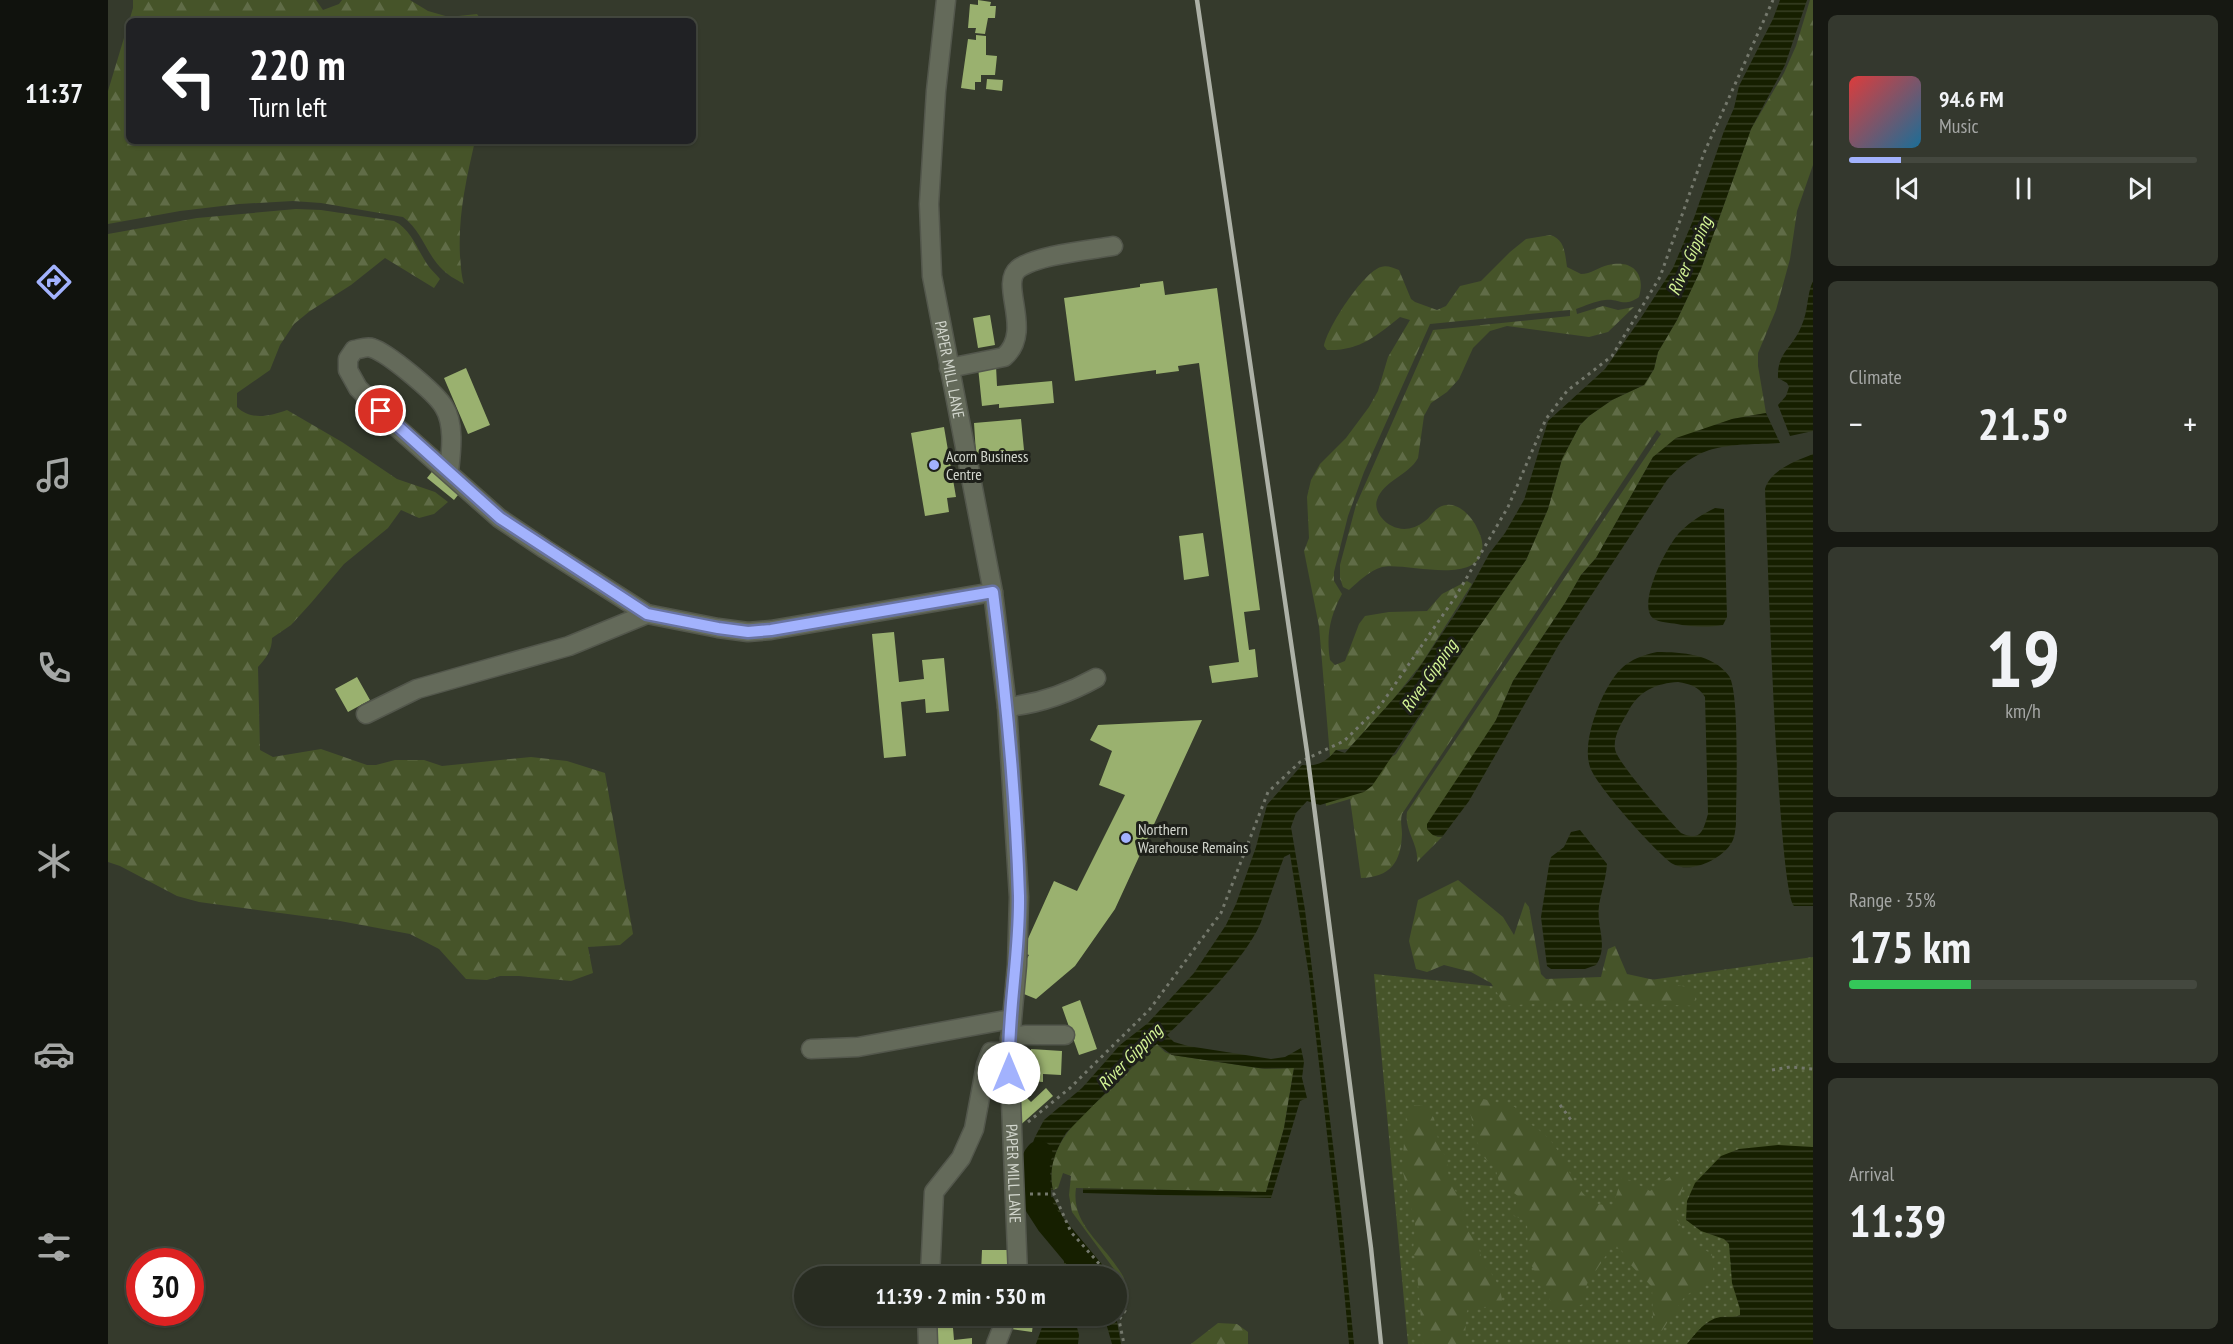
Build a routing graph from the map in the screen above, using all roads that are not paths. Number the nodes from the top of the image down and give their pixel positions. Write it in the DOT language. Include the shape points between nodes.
graph roads {
  1 [pos="946,0"];
  2 [pos="1113,246"];
  3 [pos="949,368"];
  4 [pos="449,472"];
  5 [pos="993,592"];
  6 [pos="647,614"];
  7 [pos="1096,678"];
  8 [pos="1007,707"];
  9 [pos="366,714"];
  10 [pos="1011,1019"];
  11 [pos="1065,1035"];
  12 [pos="1009,1045"];
  13 [pos="811,1049"];
  14 [pos="930,1266"];
  15 [pos="1018,1266"];
  16 [pos="927,1326"];
  17 [pos="1003,1326"];
  18 [pos="928,1344"];
  19 [pos="996,1344"];
  1 -- 3 [label="street, PAPER MILL LANE" via="929,204 932,276"];
  2 -- 3 [label="street" via="1048,257 1020,267 1012,285 1017,323 1011,351 1004,357"];
  3 -- 5 [label="street, PAPER MILL LANE"];
  4 -- 4 [label="street" via="453,439 445,407 386,355 369,347 354,350 348,359 348,370 358,388"];
  4 -- 6 [label="street" via="500,518"];
  5 -- 6 [label="street" via="748,632"];
  5 -- 8 [label="street, PAPER MILL LANE"];
  6 -- 9 [label="street" via="569,646 417,689"];
  7 -- 8 [label="street" via="1071,692"];
  8 -- 10 [label="street, PAPER MILL LANE" via="1019,897"];
  10 -- 12 [label="street, PAPER MILL LANE"];
  10 -- 13 [label="street" via="858,1047"];
  11 -- 12 [label="street" via="1025,1035"];
  12 -- 14 [label="street" via="991,1052 975,1129 961,1158 934,1192"];
  12 -- 15 [label="street, PAPER MILL LANE"];
  16 -- 18 [label="street"];
  17 -- 19 [label="street"];
}
